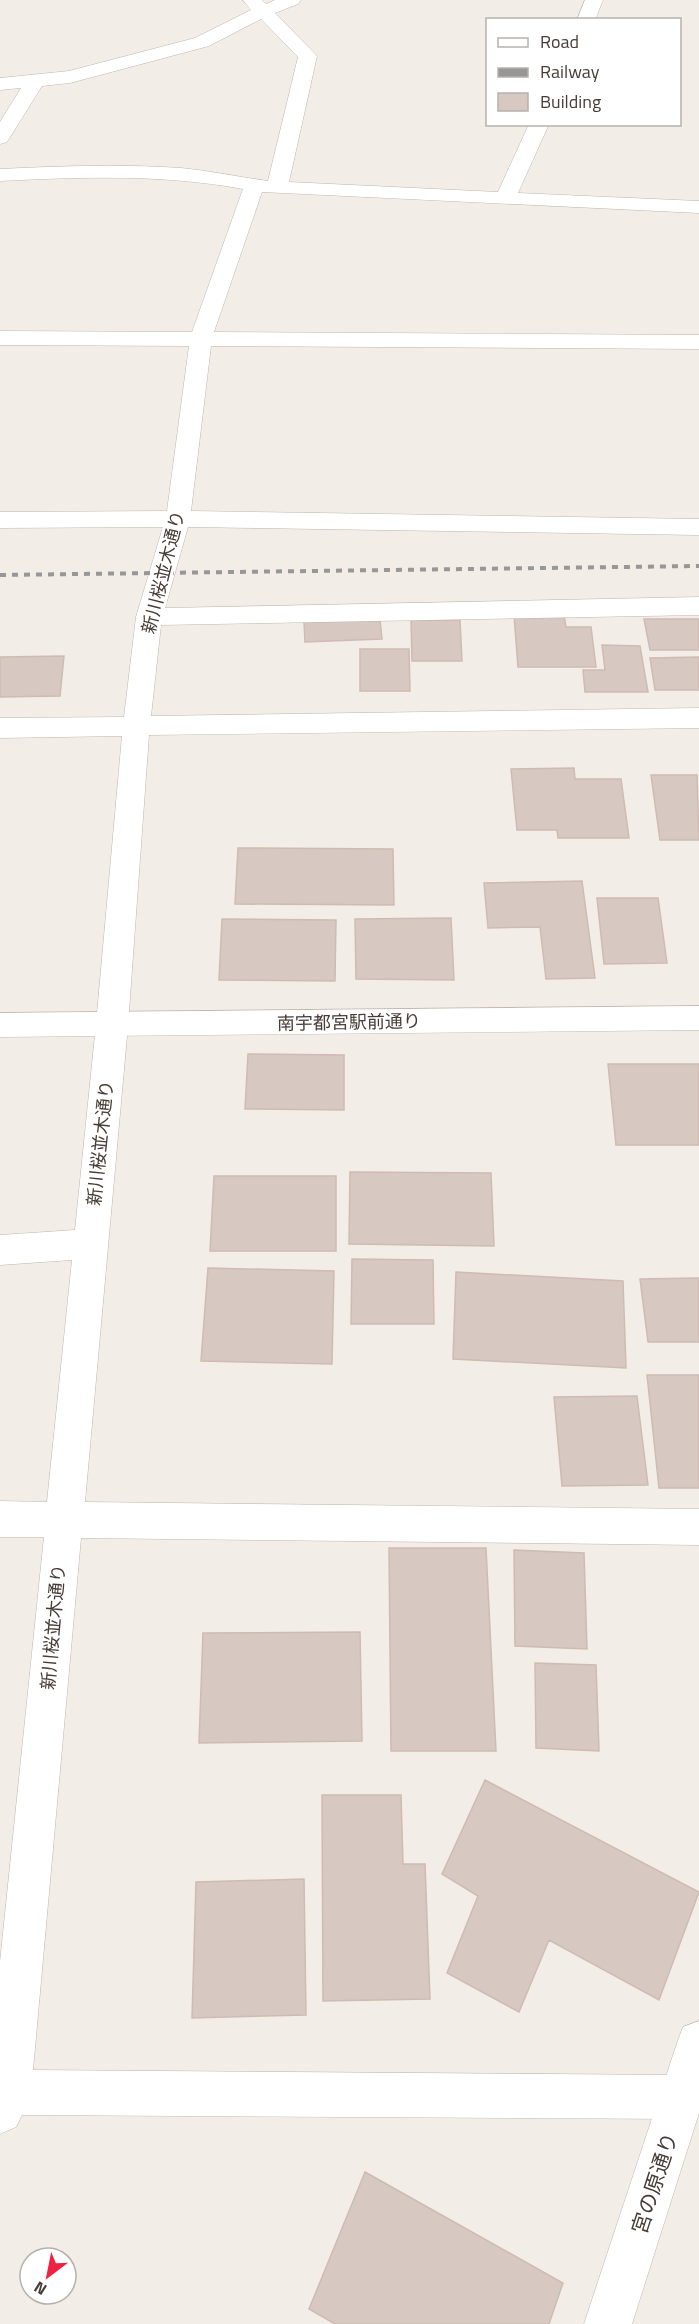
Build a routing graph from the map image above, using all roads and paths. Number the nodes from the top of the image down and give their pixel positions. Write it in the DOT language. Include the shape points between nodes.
graph roads {
  1 [pos="292,0"];
  2 [pos="594,0"];
  3 [pos="262,4"];
  4 [pos="587,18"];
  5 [pos="35,81"];
  6 [pos="0,84"];
  7 [pos="538,126"];
  8 [pos="0,138"];
  9 [pos="0,175"];
  10 [pos="265,187"];
  11 [pos="505,200"];
  12 [pos="699,207"];
  13 [pos="0,339"];
  14 [pos="201,339"];
  15 [pos="699,342"];
  16 [pos="178,519"];
  17 [pos="0,520"];
  18 [pos="699,527"];
  19 [pos="699,606"];
  20 [pos="149,617"];
  21 [pos="699,718"];
  22 [pos="136,727"];
  23 [pos="0,728"];
  24 [pos="699,1018"];
  25 [pos="0,1025"];
  26 [pos="112,1025"];
  27 [pos="91,1244"];
  28 [pos="0,1250"];
  29 [pos="0,1519"];
  30 [pos="64,1519"];
  31 [pos="699,1527"];
  32 [pos="699,2043"];
  33 [pos="681,2097"];
  34 [pos="3,2098"];
  35 [pos="608,2324"];
  1 -- 3 [label="street"];
  2 -- 4 [label="street"];
  3 -- 5 [label="street" via="202,42 70,77"];
  3 -- 10 [label="street, 新川桜並木通り" via="308,56"];
  5 -- 6 [label="street"];
  5 -- 8 [label="street"];
  7 -- 11 [label="street"];
  9 -- 10 [label="street" via="117,171 210,177"];
  10 -- 11 [label="street"];
  10 -- 14 [label="street, 新川桜並木通り"];
  11 -- 12 [label="street"];
  13 -- 14 [label="street"];
  14 -- 15 [label="street"];
  14 -- 16 [label="street, 新川桜並木通り"];
  16 -- 17 [label="street"];
  16 -- 18 [label="street"];
  16 -- 20 [label="street, 新川桜並木通り"];
  19 -- 20 [label="street"];
  20 -- 22 [label="street, 新川桜並木通り"];
  21 -- 22 [label="street"];
  22 -- 23 [label="street"];
  22 -- 26 [label="street, 新川桜並木通り"];
  24 -- 26 [label="street, 南宇都宮駅前通り"];
  25 -- 26 [label="street, 南宇都宮駅前通り"];
  26 -- 27 [label="street, 新川桜並木通り"];
  27 -- 28 [label="street"];
  27 -- 30 [label="street, 新川桜並木通り"];
  29 -- 30 [label="street"];
  30 -- 31 [label="street"];
  30 -- 34 [label="street, 新川桜並木通り"];
  32 -- 33 [label="street, 宮の原通り"];
  33 -- 34 [label="street"];
  33 -- 35 [label="street, 宮の原通り"];
}
